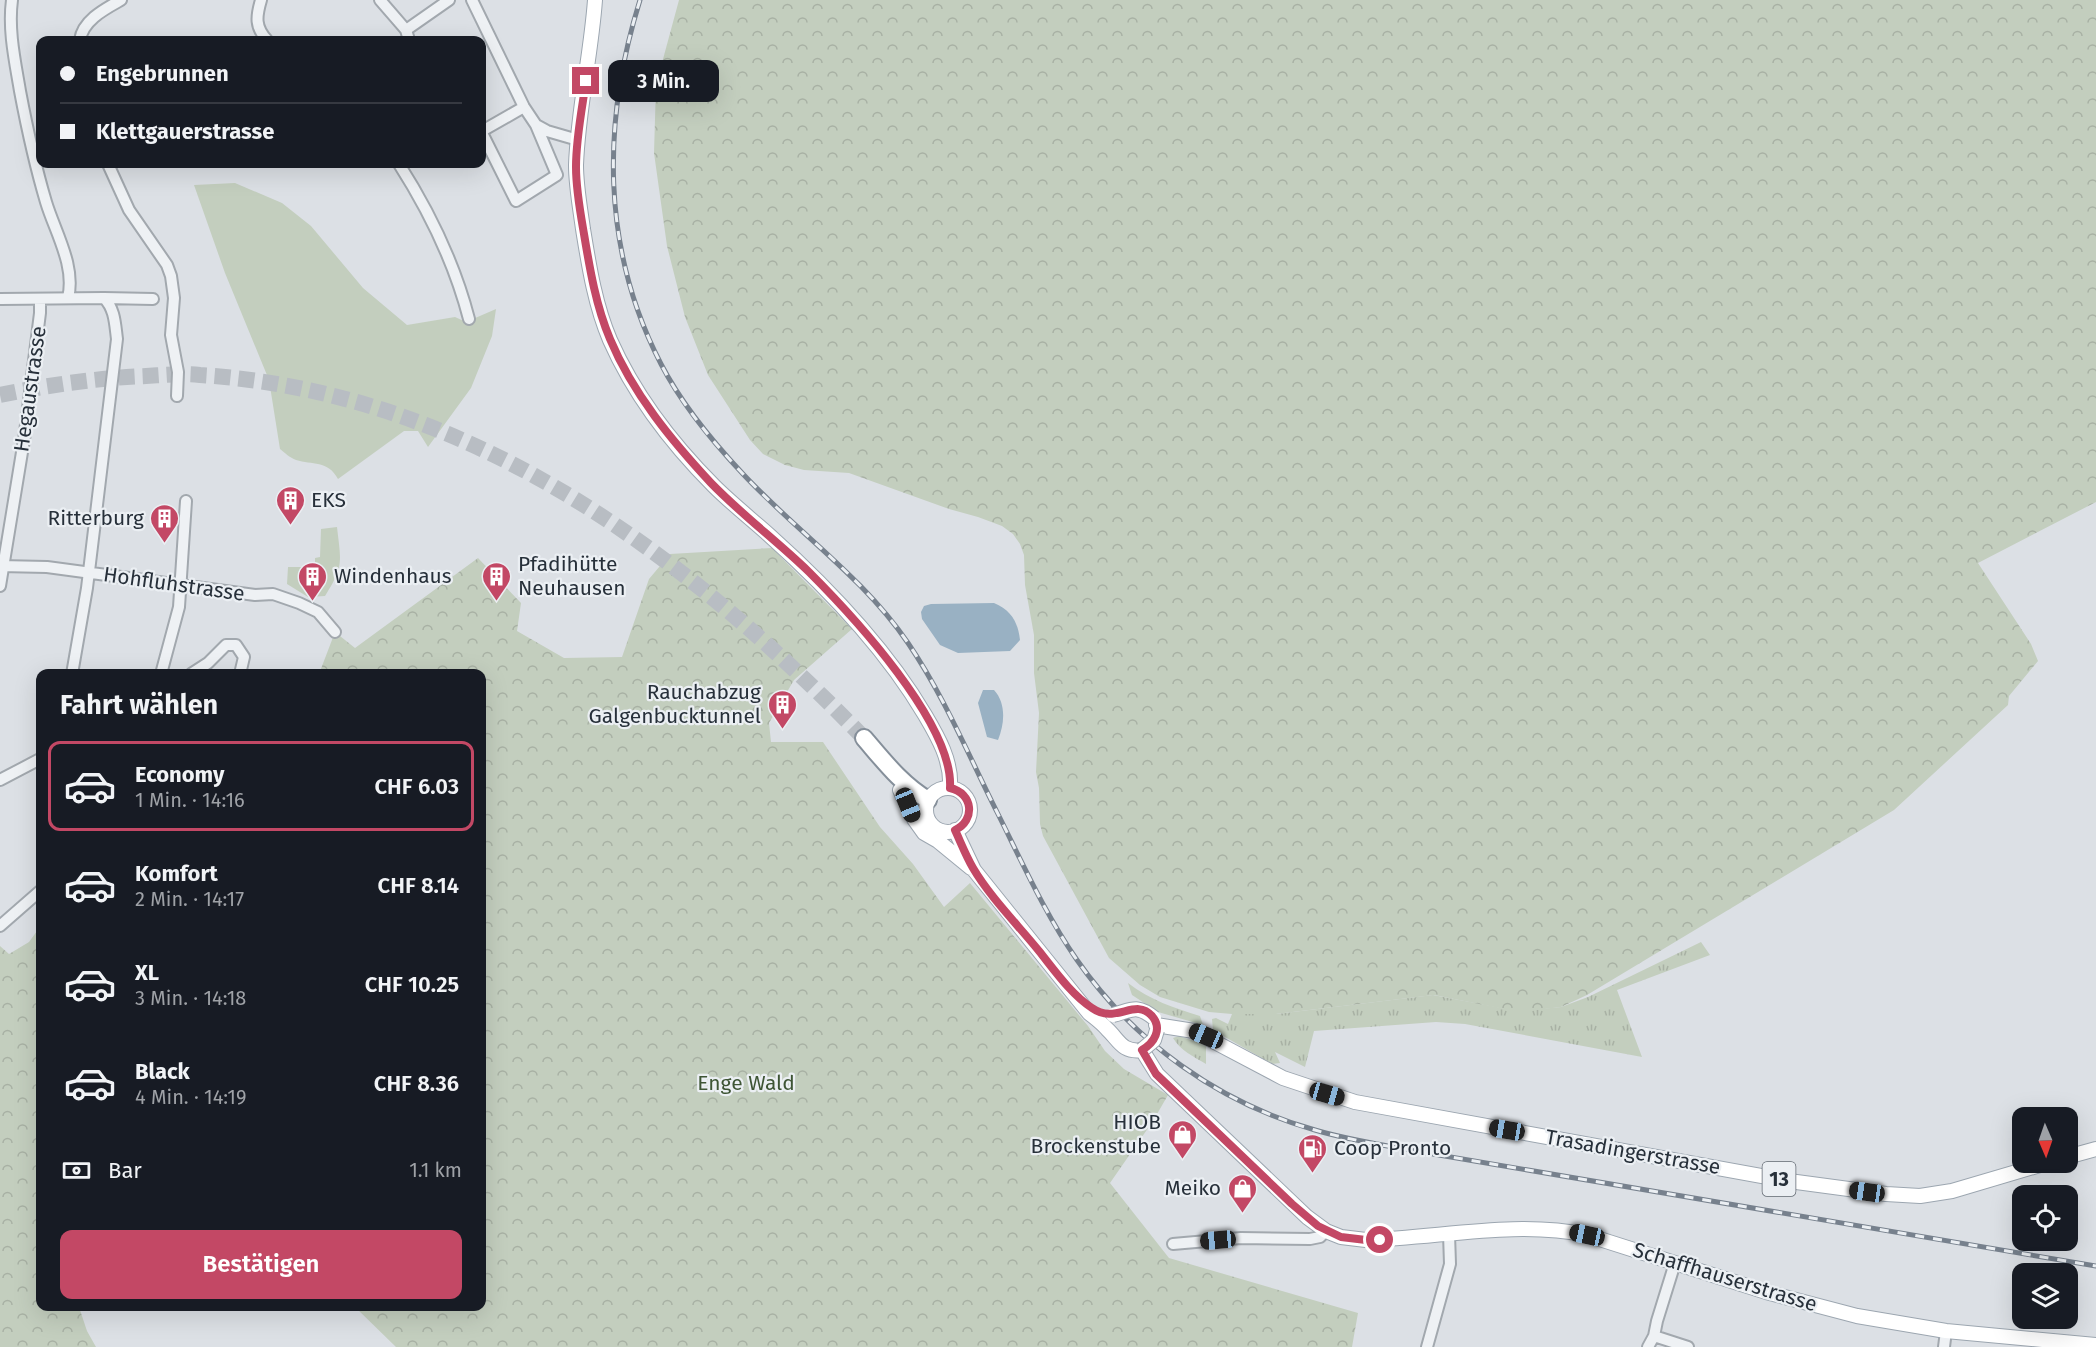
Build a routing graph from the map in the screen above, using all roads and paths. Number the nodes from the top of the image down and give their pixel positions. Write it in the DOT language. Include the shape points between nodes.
graph roads {
  1 [pos="12,0"];
  2 [pos="121,0"];
  3 [pos="261,0"];
  4 [pos="380,0"];
  5 [pos="449,0"];
  6 [pos="472,0"];
  7 [pos="595,0"];
  8 [pos="408,35"];
  9 [pos="81,36"];
  10 [pos="264,36"];
  11 [pos="524,107"];
  12 [pos="536,125"];
  13 [pos="486,130"];
  14 [pos="486,140"];
  15 [pos="578,140"];
  16 [pos="36,164"];
  17 [pos="37,168"];
  18 [pos="110,168"];
  19 [pos="401,168"];
  20 [pos="69,298"];
  21 [pos="0,299"];
  22 [pos="40,299"];
  23 [pos="153,299"];
  24 [pos="107,301"];
  25 [pos="469,319"];
  26 [pos="177,396"];
  27 [pos="186,501"];
  28 [pos="1,566"];
  29 [pos="88,573"];
  30 [pos="0,586"];
  31 [pos="182,586"];
  32 [pos="335,632"];
  33 [pos="73,669"];
  34 [pos="162,669"];
  35 [pos="199,669"];
  36 [pos="241,669"];
  37 [pos="864,738"];
  38 [pos="36,760"];
  39 [pos="893,771"];
  40 [pos="0,780"];
  41 [pos="950,788"];
  42 [pos="900,790"];
  43 [pos="928,800"];
  44 [pos="955,830"];
  45 [pos="974,870"];
  46 [pos="36,898"];
  47 [pos="0,926"];
  48 [pos="1068,986"];
  49 [pos="1155,1024"];
  50 [pos="1138,1051"];
  51 [pos="2096,1149"];
  52 [pos="2078,1154"];
  53 [pos="2013,1173"];
  54 [pos="1326,1231"];
  55 [pos="1449,1234"];
  56 [pos="1173,1244"];
  57 [pos="1675,1263"];
  58 [pos="1946,1331"];
  59 [pos="1654,1336"];
  60 [pos="2096,1345"];
  61 [pos="1427,1347"];
  62 [pos="1648,1347"];
  63 [pos="1688,1347"];
  64 [pos="1944,1347"];
  1 -- 16 [label="street" via="13,43"];
  2 -- 9 [label="street" via="95,17 83,28"];
  3 -- 10 [label="street" via="256,15 257,28"];
  4 -- 8 [label="street"];
  5 -- 8 [label="street"];
  6 -- 11 [label="street"];
  7 -- 15 [label="main road"];
  11 -- 12 [label="street"];
  11 -- 13 [label="street"];
  12 -- 14 [label="street" via="557,175 516,201"];
  12 -- 15 [label="street"];
  15 -- 41 [label="main road" via="578,204 593,287 610,340 626,372 665,430 705,477 808,572 891,664 940,742 948,761"];
  17 -- 20 [label="street" via="69,268"];
  18 -- 26 [label="street" via="129,210 171,276"];
  19 -- 25 [label="street" via="445,253"];
  20 -- 22 [label="street"];
  20 -- 24 [label="street"];
  21 -- 22 [label="street"];
  22 -- 28 [label="street, Hegaustrasse" via="24,440"];
  23 -- 24 [label="street"];
  24 -- 29 [label="street" via="114,315 117,339"];
  27 -- 31 [label="street"];
  28 -- 29 [label="street, Hohfluhstrasse"];
  28 -- 30 [label="street, Hegaustrasse"];
  29 -- 31 [label="street, Hohfluhstrasse"];
  29 -- 33 [label="street"];
  31 -- 32 [label="street, Hohfluhstrasse" via="273,594 318,612"];
  31 -- 34 [label="street"];
  35 -- 36 [label="street" via="226,645 236,645 244,657"];
  37 -- 39 [label="highway"];
  38 -- 40 [label="street"];
  39 -- 42 [label="highway"];
  39 -- 43 [label="highway"];
  41 -- 43 [label="main road" via="937,790"];
  41 -- 44 [label="main road" via="963,793 969,805 966,822"];
  42 -- 45 [label="main road" via="924,833"];
  43 -- 44 [label="main road" via="926,814 933,826 941,831"];
  44 -- 45 [label="main road, 13"];
  45 -- 48 [label="main road, 13"];
  46 -- 47 [label="street"];
  48 -- 49 [label="main road, 13, bridge" via="1101,1013 1145,1010"];
  48 -- 50 [label="main road, 13" via="1120,1045"];
  49 -- 50 [label="main road, bridge" via="1154,1040"];
  49 -- 53 [label="main road, Trasadingerstrasse / 13" via="1194,1031 1283,1078 1355,1102 1789,1180 1920,1196"];
  50 -- 54 [label="main road, Schaffhauserstrasse" via="1292,1204"];
  51 -- 52 [label="main road"];
  54 -- 55 [label="main road, Schaffhauserstrasse" via="1366,1240"];
  54 -- 56 [label="street" via="1310,1239 1241,1238"];
  55 -- 57 [label="main road, Schaffhauserstrasse" via="1527,1228 1564,1230"];
  55 -- 61 [label="street" via="1450,1264"];
  57 -- 58 [label="main road, Schaffhauserstrasse" via="1857,1316"];
  57 -- 59 [label="street"];
  58 -- 60 [label="main road, Schaffhauserstrasse"];
  58 -- 64 [label="street"];
  59 -- 62 [label="street"];
  59 -- 63 [label="street"];
}
